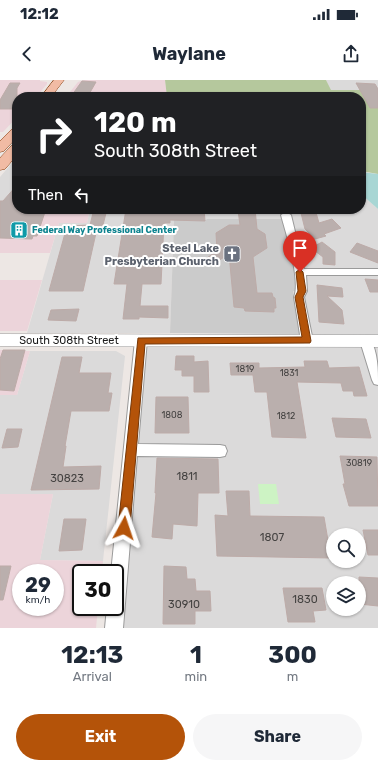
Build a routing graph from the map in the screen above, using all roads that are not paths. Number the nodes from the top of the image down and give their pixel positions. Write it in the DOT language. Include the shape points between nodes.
graph roads {
  1 [pos="59,80"];
  2 [pos="50,92"];
  3 [pos="12,135"];
  4 [pos="0,148"];
  5 [pos="12,153"];
  6 [pos="0,166"];
  7 [pos="286,215"];
  8 [pos="300,272"];
  9 [pos="378,272"];
  10 [pos="0,340"];
  11 [pos="141,340"];
  12 [pos="307,341"];
  13 [pos="372,341"];
  14 [pos="378,380"];
  15 [pos="131,450"];
  16 [pos="220,451"];
  17 [pos="114,628"];
  1 -- 2 [label="main road"];
  3 -- 4 [label="main road"];
  5 -- 6 [label="main road"];
  7 -- 8 [label="street"];
  8 -- 9 [label="street"];
  8 -- 12 [label="street" via="302,291 299,297"];
  10 -- 11 [label="street, South 308th Street"];
  11 -- 12 [label="street, South 308th Street"];
  11 -- 15 [label="street"];
  12 -- 13 [label="street, South 308th Street"];
  13 -- 14 [label="street"];
  15 -- 16 [label="street"];
  15 -- 17 [label="street"];
}
